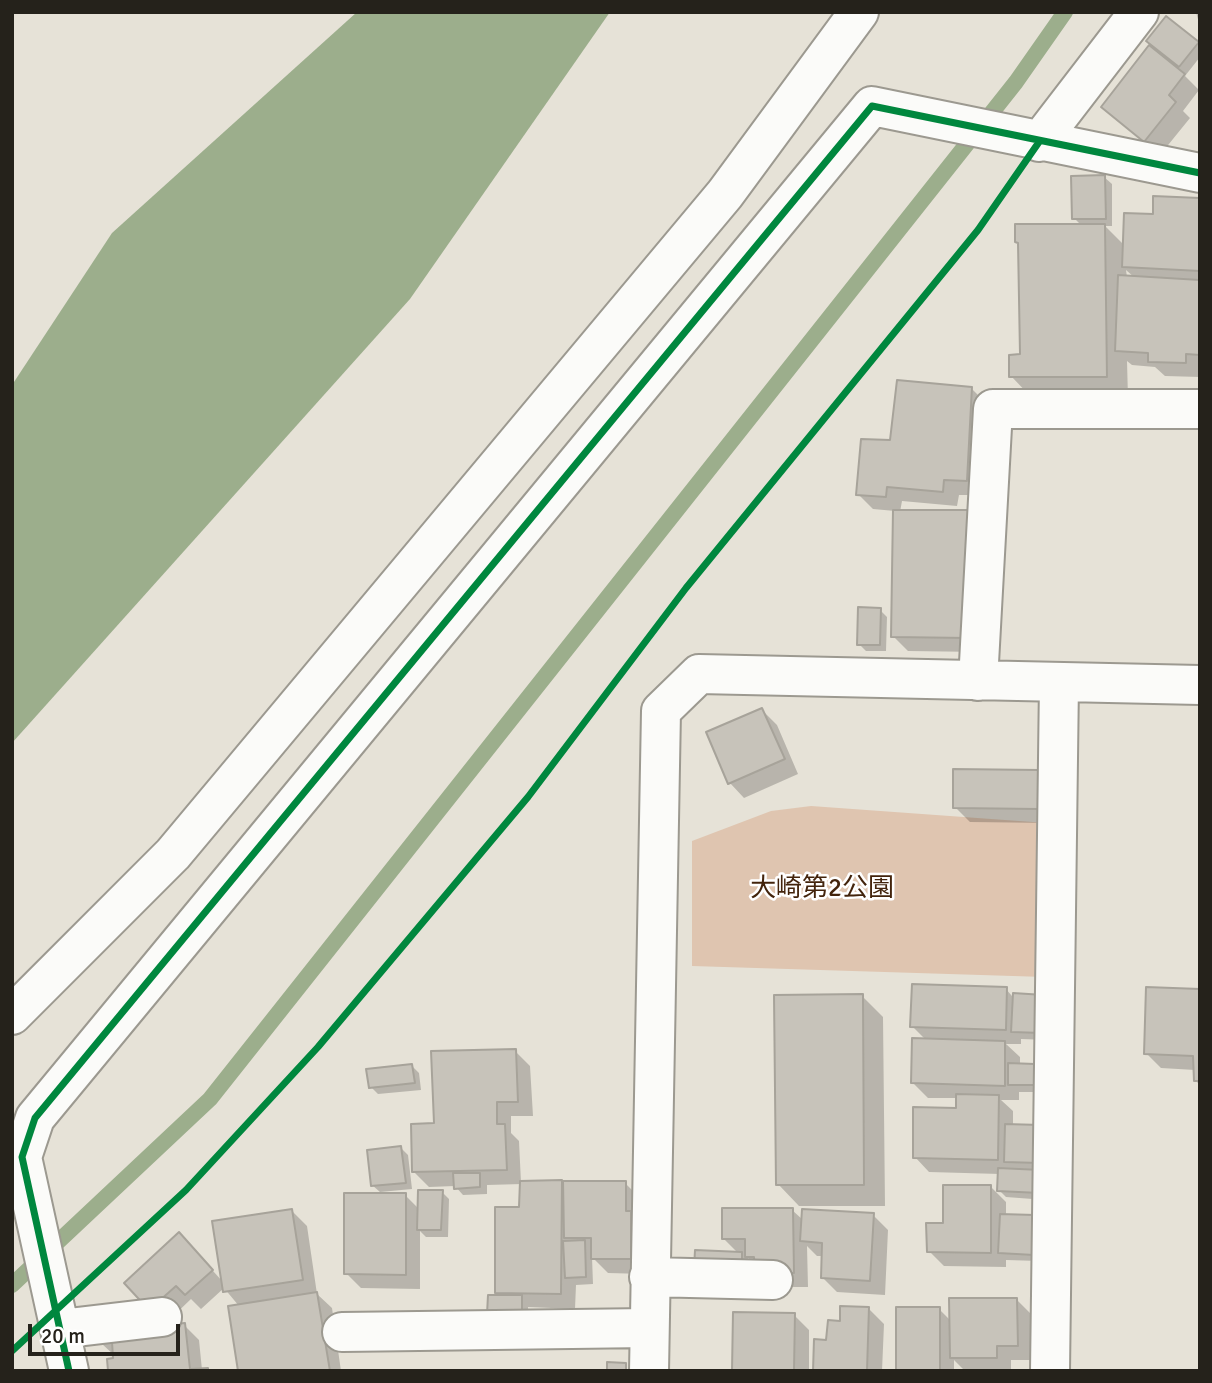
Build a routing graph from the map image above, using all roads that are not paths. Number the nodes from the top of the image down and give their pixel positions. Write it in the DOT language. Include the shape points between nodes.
graph roads {
  1 [pos="859,12"];
  2 [pos="1139,12"];
  3 [pos="1039,142"];
  4 [pos="1200,173"];
  5 [pos="1200,410"];
  6 [pos="978,681"];
  7 [pos="1059,682"];
  8 [pos="1200,685"];
  9 [pos="12,1015"];
  10 [pos="649,1277"];
  11 [pos="773,1280"];
  12 [pos="162,1317"];
  13 [pos="59,1320"];
  14 [pos="648,1328"];
  15 [pos="342,1332"];
  16 [pos="69,1371"];
  17 [pos="649,1371"];
  18 [pos="1050,1371"];
  1 -- 9 [label="street" via="725,194 182,844"];
  2 -- 3 [label="street"];
  3 -- 4 [label="street"];
  3 -- 13 [label="street" via="872,106 35,1118 22,1157"];
  5 -- 6 [label="street" via="993,409"];
  6 -- 7 [label="street"];
  6 -- 10 [label="street" via="699,674 661,711"];
  7 -- 8 [label="street"];
  7 -- 18 [label="street"];
  10 -- 11 [label="street"];
  10 -- 14 [label="street"];
  12 -- 13 [label="street"];
  13 -- 16 [label="street"];
  14 -- 15 [label="street"];
  14 -- 17 [label="street"];
}
